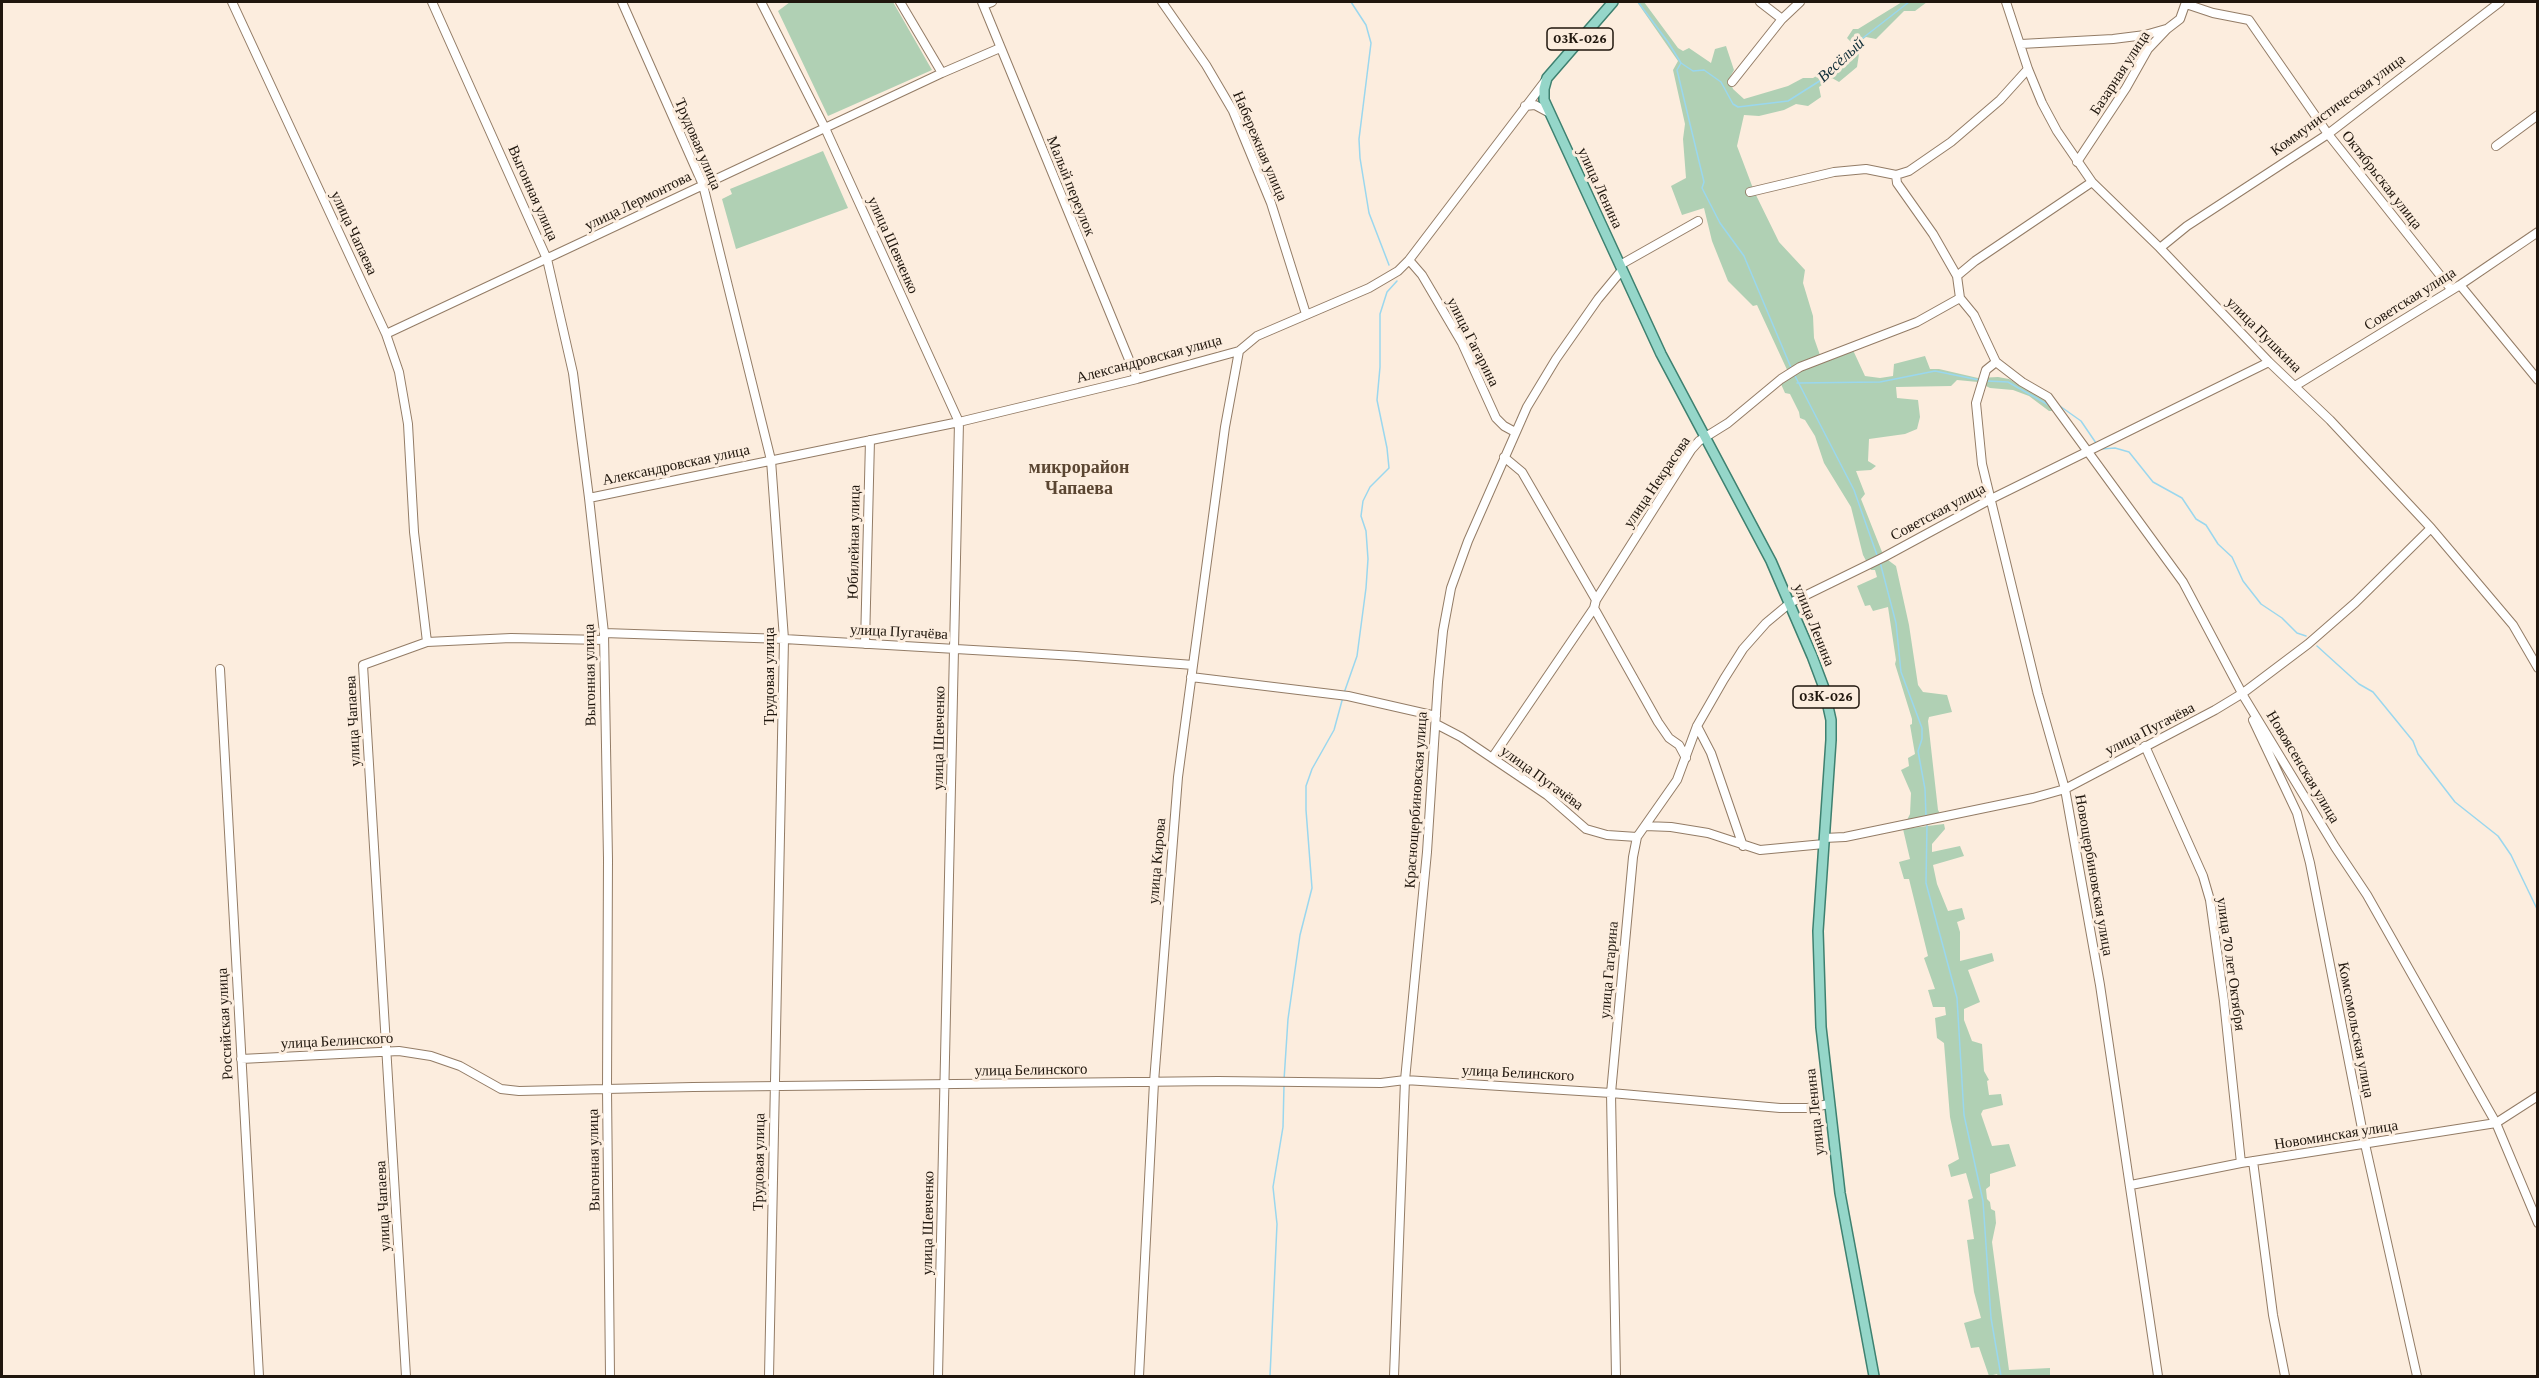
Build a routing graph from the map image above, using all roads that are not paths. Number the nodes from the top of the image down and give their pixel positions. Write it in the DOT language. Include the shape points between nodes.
graph roads {
  1 [pos="232,2"];
  2 [pos="432,2"];
  3 [pos="622,2"];
  4 [pos="761,2"];
  5 [pos="900,2"];
  6 [pos="992,2"];
  7 [pos="1162,2"];
  8 [pos="1613,2"];
  9 [pos="1760,2"];
  10 [pos="1800,2"];
  11 [pos="2006,2"];
  12 [pos="2500,2"];
  13 [pos="983,3"];
  14 [pos="2186,3"];
  15 [pos="1782,19"];
  16 [pos="2167,29"];
  17 [pos="2145,35"];
  18 [pos="2021,44"];
  19 [pos="2152,44"];
  20 [pos="1000,48"];
  21 [pos="2028,69"];
  22 [pos="942,73"];
  23 [pos="1548,78"];
  24 [pos="1732,82"];
  25 [pos="1525,106"];
  26 [pos="1548,112"];
  27 [pos="2538,115"];
  28 [pos="825,128"];
  29 [pos="2328,134"];
  30 [pos="2496,146"];
  31 [pos="2077,162"];
  32 [pos="1896,175"];
  33 [pos="2092,182"];
  34 [pos="703,185"];
  35 [pos="1750,192"];
  36 [pos="1698,221"];
  37 [pos="2538,232"];
  38 [pos="2160,248"];
  39 [pos="548,259"];
  40 [pos="1409,260"];
  41 [pos="1621,268"];
  42 [pos="1957,276"];
  43 [pos="2460,285"];
  44 [pos="2451,290"];
  45 [pos="1960,298"];
  46 [pos="1306,314"];
  47 [pos="386,334"];
  48 [pos="1239,351"];
  49 [pos="1996,362"];
  50 [pos="2269,362"];
  51 [pos="1137,379"];
  52 [pos="2538,380"];
  53 [pos="2295,386"];
  54 [pos="959,422"];
  55 [pos="1515,432"];
  56 [pos="1704,437"];
  57 [pos="870,440"];
  58 [pos="2088,451"];
  59 [pos="1504,457"];
  60 [pos="771,460"];
  61 [pos="590,498"];
  62 [pos="1991,499"];
  63 [pos="2431,528"];
  64 [pos="1588,588"];
  65 [pos="1604,588"];
  66 [pos="1790,603"];
  67 [pos="1595,604"];
  68 [pos="604,636"];
  69 [pos="784,639"];
  70 [pos="427,642"];
  71 [pos="865,644"];
  72 [pos="954,648"];
  73 [pos="1193,665"];
  74 [pos="2538,668"];
  75 [pos="220,669"];
  76 [pos="1191,677"];
  77 [pos="2243,695"];
  78 [pos="1436,720"];
  79 [pos="1697,726"];
  80 [pos="2145,746"];
  81 [pos="1492,758"];
  82 [pos="1686,758"];
  83 [pos="2065,789"];
  84 [pos="1645,826"];
  85 [pos="1637,837"];
  86 [pos="1824,841"];
  87 [pos="1743,846"];
  88 [pos="385,1052"];
  89 [pos="241,1059"];
  90 [pos="1404,1080"];
  91 [pos="1154,1082"];
  92 [pos="945,1084"];
  93 [pos="774,1087"];
  94 [pos="607,1089"];
  95 [pos="1611,1092"];
  96 [pos="2538,1096"];
  97 [pos="1828,1104"];
  98 [pos="2496,1123"];
  99 [pos="2365,1144"];
  100 [pos="2253,1161"];
  101 [pos="2241,1163"];
  102 [pos="2131,1185"];
  103 [pos="2538,1223"];
  104 [pos="259,1377"];
  105 [pos="406,1377"];
  106 [pos="610,1377"];
  107 [pos="769,1377"];
  108 [pos="938,1377"];
  109 [pos="1139,1377"];
  110 [pos="1394,1377"];
  111 [pos="1616,1377"];
  112 [pos="1874,1377"];
  113 [pos="2158,1377"];
  114 [pos="2285,1377"];
  115 [pos="2416,1377"];
  1 -- 47 [label="street, улица Чапаева"];
  2 -- 39 [label="street, Выгонная улица"];
  3 -- 34 [label="street, Трудовая улица"];
  4 -- 28 [label="street, улица Шевченко"];
  5 -- 22 [label="street"];
  6 -- 13 [label="street"];
  7 -- 46 [label="street, Набережная улица" via="1233,111 1271,203"];
  8 -- 23 [label="main road, Александровская улица / 03К-026"];
  9 -- 15 [label="street"];
  10 -- 15 [label="street"];
  11 -- 18 [label="street, улица Пушкина"];
  12 -- 29 [label="street, Коммунистическая улица"];
  13 -- 20 [label="street, Малый переулок"];
  14 -- 16 [label="street, Базарная улица" via="2180,19"];
  14 -- 29 [label="street, Октябрьская улица" via="2248,20"];
  15 -- 24 [label="street"];
  16 -- 17 [label="street"];
  16 -- 19 [label="street, Базарная улица"];
  17 -- 18 [label="street"];
  17 -- 19 [label="street"];
  18 -- 21 [label="street, улица Пушкина"];
  19 -- 31 [label="street, Базарная улица"];
  20 -- 22 [label="street, улица Лермонтова"];
  20 -- 51 [label="street, Малый переулок"];
  21 -- 31 [label="street, улица Пушкина" via="2057,131"];
  21 -- 32 [label="street" via="2000,100 1951,142 1919,166"];
  22 -- 28 [label="street, улица Лермонтова"];
  23 -- 25 [label="street, Александровская улица"];
  23 -- 26 [label="main road, улица Ленина / 03К-026" via="1544,94"];
  25 -- 26 [label="street" via="1535,105"];
  25 -- 40 [label="street, Александровская улица"];
  26 -- 41 [label="main road, улица Ленина / 03К-026"];
  27 -- 30 [label="street"];
  28 -- 34 [label="street, улица Лермонтова"];
  28 -- 54 [label="street, улица Шевченко"];
  29 -- 38 [label="street, Коммунистическая улица" via="2187,226"];
  29 -- 44 [label="street, Октябрьская улица"];
  31 -- 33 [label="street, улица Пушкина"];
  32 -- 35 [label="street" via="1866,169 1834,172"];
  32 -- 42 [label="street" via="1897,183 1934,234"];
  33 -- 38 [label="street, улица Пушкина"];
  33 -- 42 [label="street"];
  34 -- 39 [label="street, улица Лермонтова"];
  34 -- 60 [label="street, Трудовая улица"];
  36 -- 41 [label="street, Краснощербиновская улица"];
  37 -- 43 [label="street, Советская улица"];
  38 -- 50 [label="street, улица Пушкина"];
  39 -- 47 [label="street, улица Лермонтова"];
  39 -- 61 [label="street, Выгонная улица" via="573,373"];
  40 -- 46 [label="street, Александровская улица" via="1388,279"];
  40 -- 55 [label="street, улица Гагарина" via="1462,342 1496,418"];
  41 -- 55 [label="street, Краснощербиновская улица" via="1556,359"];
  41 -- 56 [label="main road, улица Ленина / 03К-026"];
  42 -- 45 [label="street"];
  43 -- 44 [label="street, Советская улица"];
  43 -- 52 [label="street"];
  44 -- 53 [label="street, Советская улица"];
  45 -- 49 [label="street" via="1974,315"];
  45 -- 56 [label="street, улица Некрасова" via="1917,322 1800,367"];
  46 -- 48 [label="street, Александровская улица" via="1257,336"];
  47 -- 70 [label="street, улица Чапаева" via="399,372 408,424 414,532"];
  48 -- 51 [label="street, Александровская улица"];
  48 -- 73 [label="street, улица Кирова"];
  49 -- 58 [label="street, Новоясенская улица" via="2048,397"];
  49 -- 62 [label="street, Новощербиновская улица" via="1986,370 1976,403 1977,431"];
  50 -- 53 [label="street, улица Пушкина"];
  50 -- 58 [label="street, Советская улица"];
  51 -- 54 [label="street, Александровская улица"];
  53 -- 63 [label="street, улица Пушкина"];
  54 -- 57 [label="street, Александровская улица"];
  54 -- 72 [label="street, улица Шевченко"];
  55 -- 59 [label="street, Краснощербиновская улица"];
  56 -- 65 [label="street, улица Некрасова" via="1691,450"];
  56 -- 66 [label="main road, улица Ленина / 03К-026"];
  57 -- 60 [label="street, Александровская улица"];
  57 -- 71 [label="street, Юбилейная улица"];
  58 -- 62 [label="street, Советская улица"];
  58 -- 77 [label="street, Новоясенская улица" via="2183,582"];
  59 -- 64 [label="street" via="1522,472"];
  59 -- 78 [label="street, Краснощербиновская улица" via="1451,588 1443,631"];
  60 -- 61 [label="street, Александровская улица"];
  60 -- 69 [label="street, Трудовая улица"];
  61 -- 68 [label="street, Выгонная улица"];
  62 -- 66 [label="street, Советская улица"];
  62 -- 83 [label="street, Новощербиновская улица"];
  63 -- 74 [label="street, улица Пушкина" via="2513,625"];
  63 -- 77 [label="street, улица Пугачёва" via="2355,603"];
  64 -- 65 [label="street"];
  64 -- 67 [label="street"];
  65 -- 67 [label="street, улица Некрасова"];
  66 -- 79 [label="street, Советская улица" via="1743,649"];
  66 -- 86 [label="main road, улица Ленина / 03К-026" via="1816,666 1831,720"];
  67 -- 81 [label="street, улица Некрасова"];
  67 -- 82 [label="street" via="1658,722"];
  68 -- 69 [label="street, улица Пугачёва"];
  68 -- 70 [label="street, улица Пугачёва"];
  68 -- 94 [label="street, Выгонная улица"];
  69 -- 71 [label="street, улица Пугачёва"];
  69 -- 93 [label="street, Трудовая улица"];
  70 -- 88 [label="street, улица Чапаева" via="363,665"];
  71 -- 72 [label="street, улица Пугачёва"];
  72 -- 73 [label="street, улица Пугачёва"];
  72 -- 92 [label="street, улица Шевченко"];
  73 -- 76 [label="street, улица Кирова"];
  75 -- 89 [label="street, Российская улица"];
  76 -- 78 [label="street, улица Пугачёва" via="1344,695"];
  76 -- 91 [label="street, улица Кирова" via="1178,777"];
  77 -- 80 [label="street, улица Пугачёва"];
  77 -- 98 [label="street, Новоясенская улица" via="2367,895"];
  77 -- 99 [label="street, Комсомольская улица" via="2297,813"];
  78 -- 81 [label="street, улица Пугачёва"];
  78 -- 90 [label="street, Краснощербиновская улица"];
  79 -- 82 [label="street, Советская улица"];
  79 -- 87 [label="street" via="1711,753"];
  80 -- 83 [label="street, улица Пугачёва"];
  80 -- 101 [label="street, улица 70 лет Октября" via="2210,900"];
  81 -- 85 [label="street, улица Пугачёва" via="1547,795 1586,829"];
  82 -- 84 [label="street, улица Гагарина" via="1677,780"];
  83 -- 86 [label="street, улица Пугачёва"];
  83 -- 102 [label="street, Новощербиновская улица"];
  84 -- 85 [label="street, улица Гагарина"];
  84 -- 87 [label="street, улица Пугачёва" via="1708,833"];
  85 -- 95 [label="street, улица Гагарина"];
  86 -- 87 [label="street, улица Пугачёва" via="1760,850"];
  86 -- 97 [label="main road, улица Ленина / 03К-026" via="1818,980"];
  88 -- 89 [label="street, улица Белинского"];
  88 -- 94 [label="street, улица Белинского" via="431,1056 460,1066 501,1089"];
  88 -- 105 [label="street, улица Чапаева"];
  89 -- 104 [label="street, Российская улица"];
  90 -- 91 [label="street, улица Белинского"];
  90 -- 95 [label="street, улица Белинского"];
  90 -- 110 [label="street, Краснощербиновская улица"];
  91 -- 92 [label="street, улица Белинского"];
  91 -- 109 [label="street, улица Кирова"];
  92 -- 93 [label="street, улица Белинского"];
  92 -- 108 [label="street, улица Шевченко"];
  93 -- 94 [label="street, улица Белинского"];
  93 -- 107 [label="street, Трудовая улица"];
  94 -- 106 [label="street, Выгонная улица"];
  95 -- 97 [label="street, улица Белинского" via="1780,1108"];
  95 -- 111 [label="street, улица Гагарина"];
  96 -- 98 [label="street, Новоминская улица"];
  97 -- 112 [label="main road, улица Ленина / 03К-026"];
  98 -- 99 [label="street, Новоминская улица"];
  98 -- 103 [label="street, Новоясенская улица"];
  99 -- 100 [label="street, Новоминская улица"];
  99 -- 115 [label="street, Комсомольская улица"];
  100 -- 101 [label="street, Новоминская улица"];
  100 -- 114 [label="street"];
  101 -- 102 [label="street, Новоминская улица"];
  102 -- 113 [label="street, Новощербиновская улица"];
}
